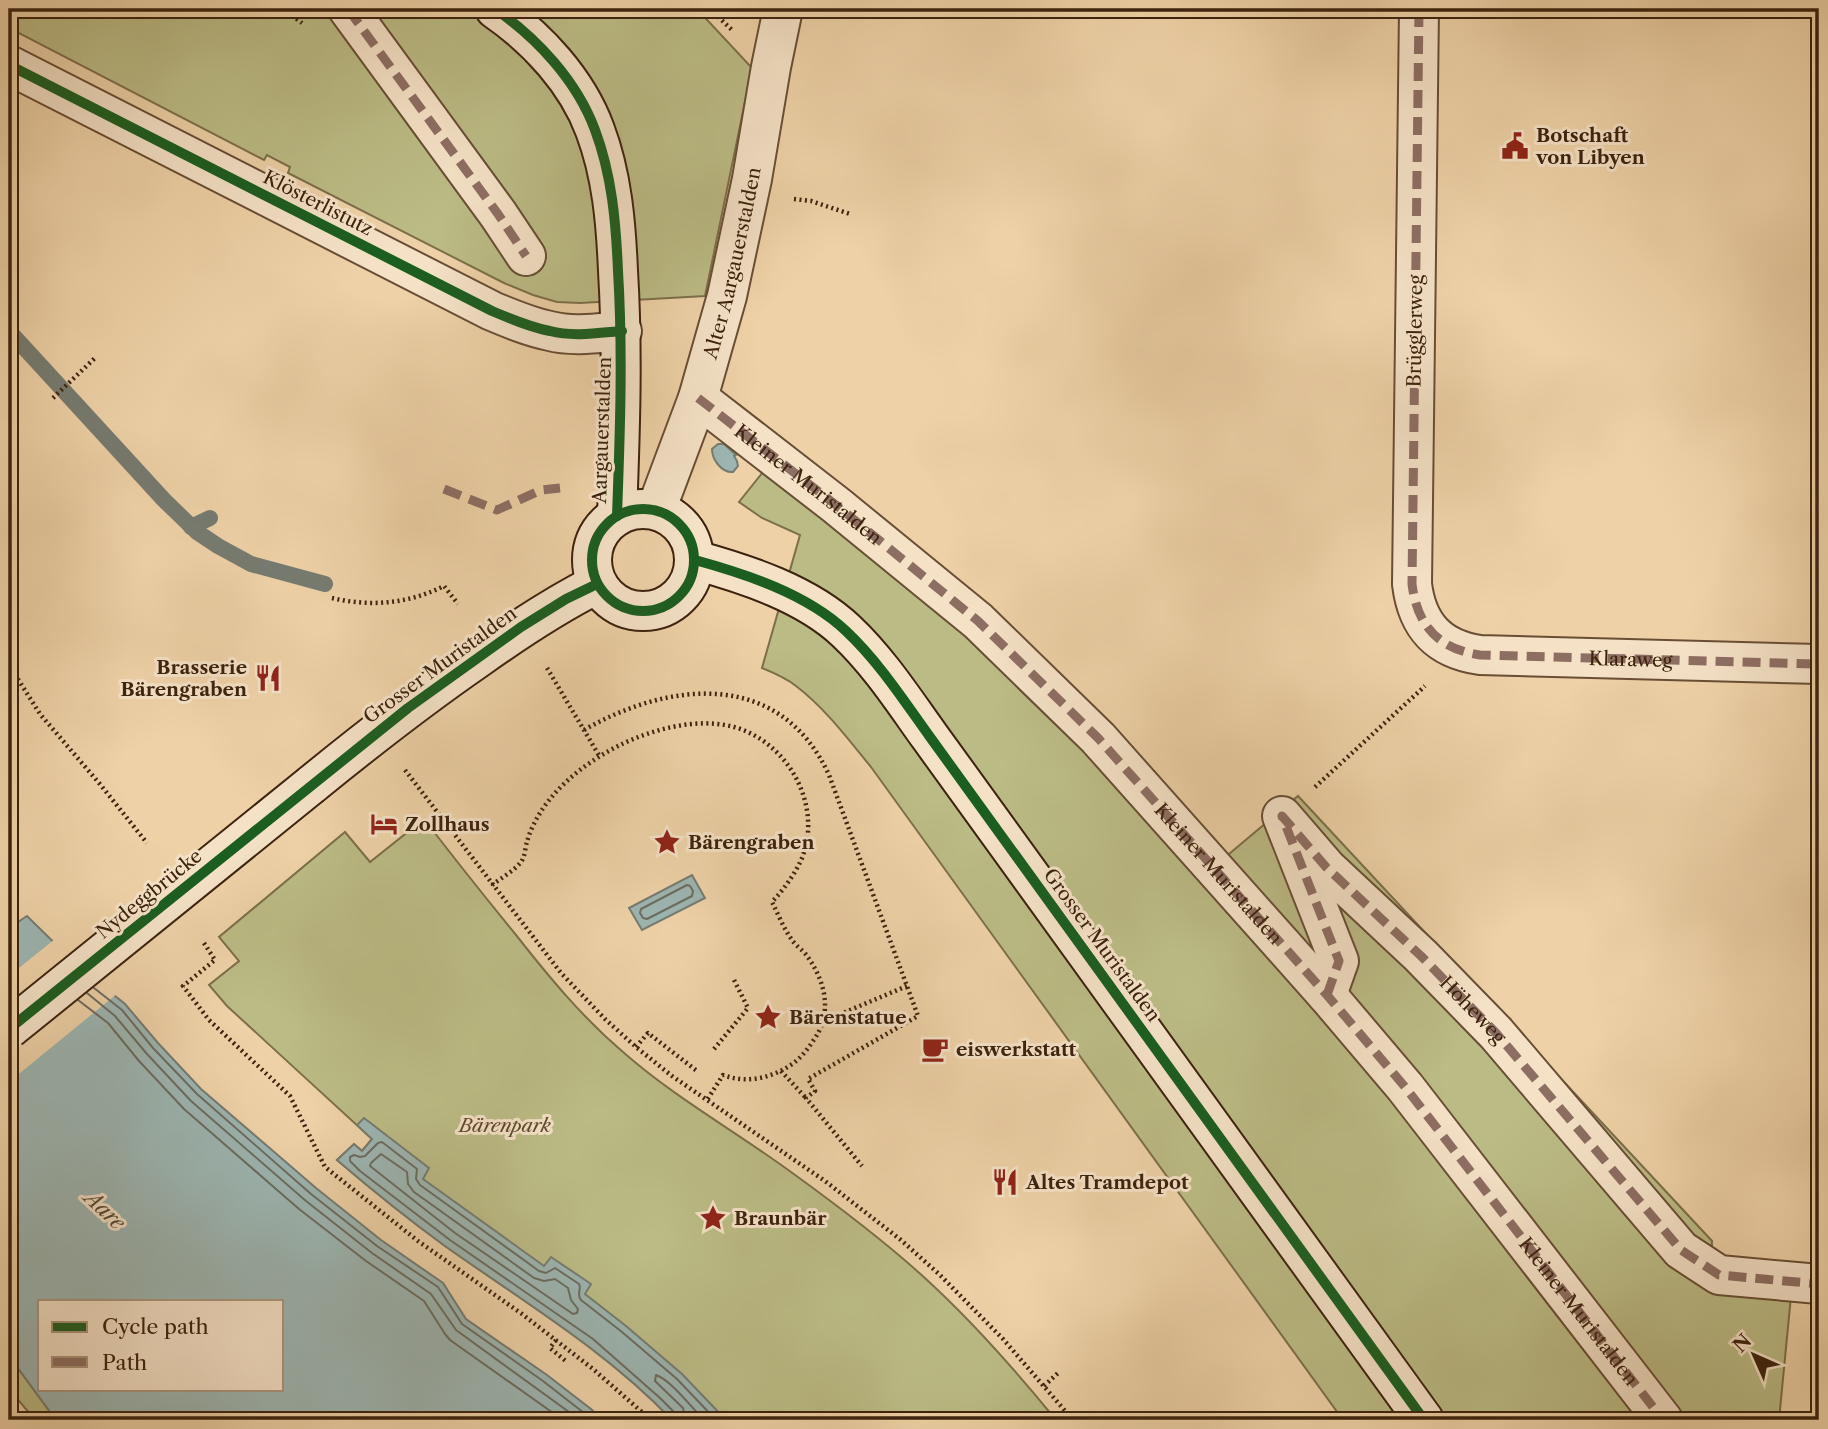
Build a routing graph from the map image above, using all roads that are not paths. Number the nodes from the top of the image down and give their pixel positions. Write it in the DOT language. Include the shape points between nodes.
graph roads {
  1 [pos="348,9"];
  2 [pos="495,9"];
  3 [pos="783,9"];
  4 [pos="1419,9"];
  5 [pos="9,65"];
  6 [pos="526,256"];
  7 [pos="622,331"];
  8 [pos="698,398"];
  9 [pos="656,510"];
  10 [pos="617,516"];
  11 [pos="695,560"];
  12 [pos="597,584"];
  13 [pos="1443,642"];
  14 [pos="1819,664"];
  15 [pos="311,785"];
  16 [pos="1327,995"];
  17 [pos="9,1029"];
  18 [pos="1819,1284"];
  19 [pos="1424,1420"];
  20 [pos="1663,1420"];
  1 -- 6 [label="street"];
  2 -- 7 [label="street, Aargauerstalden" via="547,54 578,94 595,129 615,214"];
  3 -- 8 [label="street, Alter Aargauerstalden" via="727,296"];
  4 -- 13 [label="street, Brügglerweg" via="1412,584 1419,615"];
  5 -- 7 [label="street, Klösterlistutz" via="492,311 552,332"];
  7 -- 10 [label="street, Aargauerstalden"];
  8 -- 9 [label="street, Alter Aargauerstalden"];
  8 -- 16 [label="street, Kleiner Muristalden" via="978,621 1098,738"];
  9 -- 10 [label="street" via="633,509"];
  9 -- 11 [label="street" via="684,528"];
  10 -- 12 [label="street" via="594,543 591,563"];
  11 -- 12 [label="street" via="687,588 673,602 655,610 626,609 609,599"];
  11 -- 19 [label="street, Grosser Muristalden" via="743,574 808,604 846,631 867,654"];
  12 -- 15 [label="street, Grosser Muristalden" via="566,599 461,669"];
  13 -- 14 [label="street, Klaraweg" via="1480,655"];
  15 -- 17 [label="street, Nydeggbrücke, bridge"];
  16 -- 18 [label="street, Höheweg" via="1339,961 1282,816 1326,867 1496,1033 1681,1250 1719,1275"];
  16 -- 20 [label="street, Kleiner Muristalden" via="1405,1087"];
}
